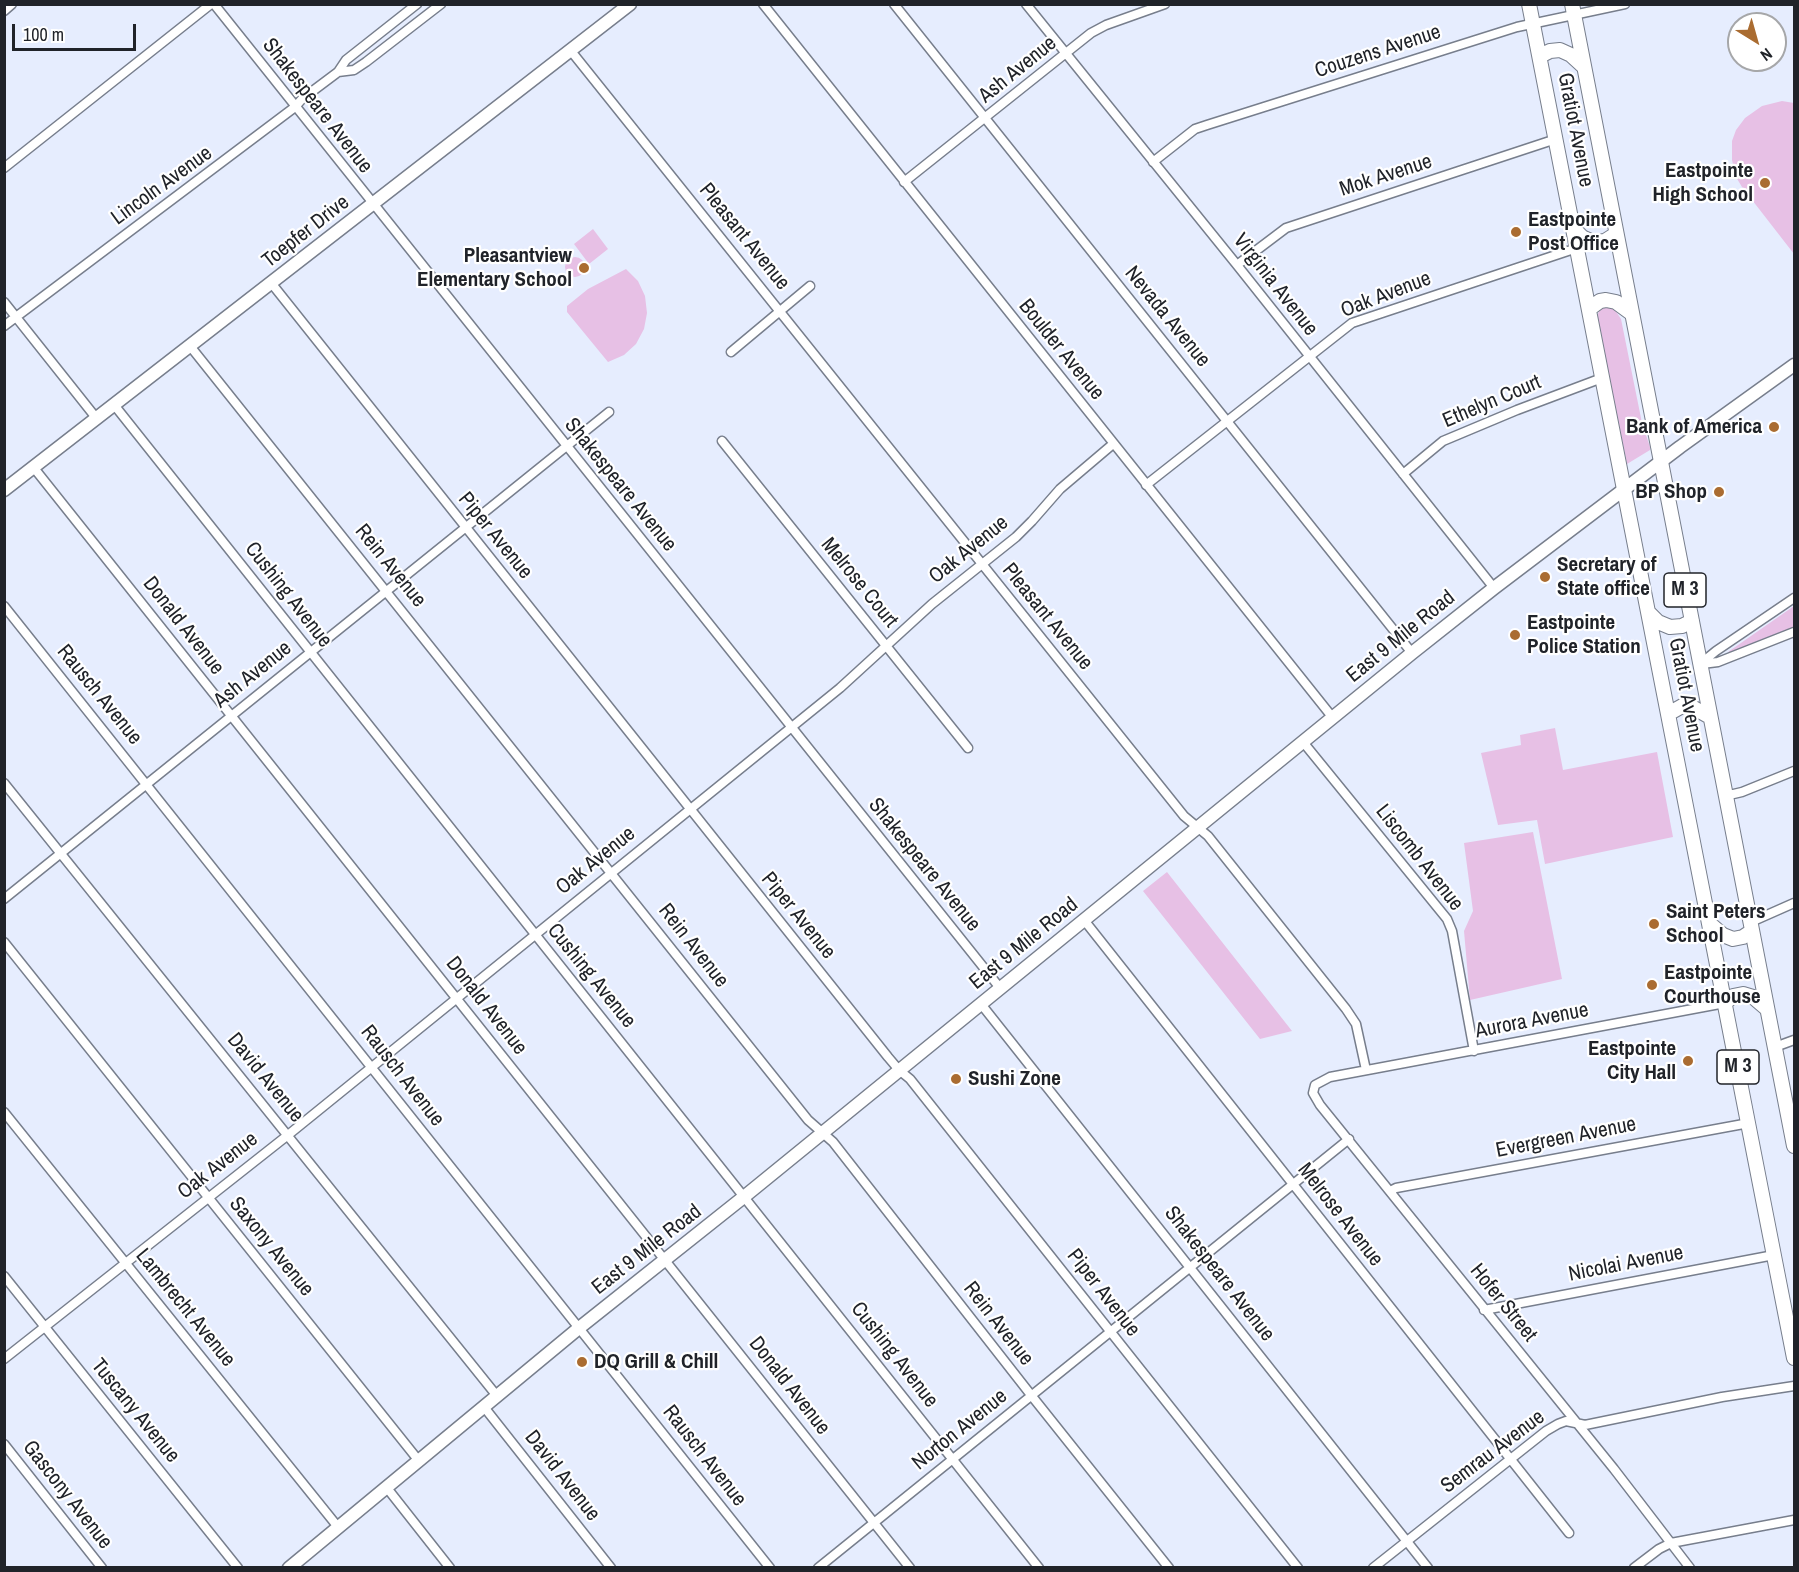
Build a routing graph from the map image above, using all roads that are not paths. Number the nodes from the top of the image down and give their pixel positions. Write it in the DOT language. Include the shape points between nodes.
graph roads {
  1 [pos="12,4"];
  2 [pos="212,4"];
  3 [pos="417,4"];
  4 [pos="441,4"];
  5 [pos="630,4"];
  6 [pos="763,4"];
  7 [pos="894,4"];
  8 [pos="1026,4"];
  9 [pos="1530,4"];
  10 [pos="1625,4"];
  11 [pos="1162,5"];
  12 [pos="1573,10"];
  13 [pos="4,11"];
  14 [pos="1533,23"];
  15 [pos="571,51"];
  16 [pos="1066,54"];
  17 [pos="1540,56"];
  18 [pos="1583,66"];
  19 [pos="338,72"];
  20 [pos="295,107"];
  21 [pos="985,119"];
  22 [pos="1556,139"];
  23 [pos="1153,162"];
  24 [pos="4,168"];
  25 [pos="904,182"];
  26 [pos="372,205"];
  27 [pos="1573,228"];
  28 [pos="1616,234"];
  29 [pos="1577,248"];
  30 [pos="1237,265"];
  31 [pos="272,284"];
  32 [pos="810,286"];
  33 [pos="4,302"];
  34 [pos="1589,309"];
  35 [pos="780,312"];
  36 [pos="1631,313"];
  37 [pos="16,316"];
  38 [pos="4,326"];
  39 [pos="190,346"];
  40 [pos="731,352"];
  41 [pos="1308,356"];
  42 [pos="1794,365"];
  43 [pos="1602,378"];
  44 [pos="115,406"];
  45 [pos="609,412"];
  46 [pos="97,419"];
  47 [pos="1227,420"];
  48 [pos="722,441"];
  49 [pos="1113,444"];
  50 [pos="566,447"];
  51 [pos="1660,462"];
  52 [pos="34,468"];
  53 [pos="1403,474"];
  54 [pos="1146,485"];
  55 [pos="1624,489"];
  56 [pos="4,490"];
  57 [pos="466,528"];
  58 [pos="981,564"];
  59 [pos="1494,588"];
  60 [pos="387,591"];
  61 [pos="1794,598"];
  62 [pos="4,606"];
  63 [pos="1648,612"];
  64 [pos="1692,621"];
  65 [pos="1794,632"];
  66 [pos="886,645"];
  67 [pos="311,652"];
  68 [pos="1412,653"];
  69 [pos="1700,664"];
  70 [pos="1668,714"];
  71 [pos="232,716"];
  72 [pos="1333,717"];
  73 [pos="1710,717"];
  74 [pos="792,728"];
  75 [pos="1303,742"];
  76 [pos="968,748"];
  77 [pos="1794,771"];
  78 [pos="4,783"];
  79 [pos="147,784"];
  80 [pos="1725,796"];
  81 [pos="690,809"];
  82 [pos="1198,827"];
  83 [pos="62,852"];
  84 [pos="611,872"];
  85 [pos="4,899"];
  86 [pos="1794,903"];
  87 [pos="1084,920"];
  88 [pos="1709,923"];
  89 [pos="1752,926"];
  90 [pos="535,934"];
  91 [pos="4,942"];
  92 [pos="1000,988"];
  93 [pos="456,998"];
  94 [pos="981,1004"];
  95 [pos="1725,1004"];
  96 [pos="1767,1009"];
  97 [pos="1794,1040"];
  98 [pos="1775,1047"];
  99 [pos="1474,1051"];
  100 [pos="372,1066"];
  101 [pos="899,1070"];
  102 [pos="1366,1070"];
  103 [pos="1345,1074"];
  104 [pos="1791,1111"];
  105 [pos="4,1112"];
  106 [pos="1749,1123"];
  107 [pos="822,1133"];
  108 [pos="288,1134"];
  109 [pos="1349,1139"];
  110 [pos="1794,1146"];
  111 [pos="1293,1185"];
  112 [pos="1390,1191"];
  113 [pos="745,1196"];
  114 [pos="208,1197"];
  115 [pos="1774,1254"];
  116 [pos="664,1260"];
  117 [pos="126,1263"];
  118 [pos="1191,1268"];
  119 [pos="4,1276"];
  120 [pos="1484,1310"];
  121 [pos="45,1326"];
  122 [pos="579,1328"];
  123 [pos="1111,1332"];
  124 [pos="1794,1354"];
  125 [pos="4,1359"];
  126 [pos="1794,1386"];
  127 [pos="1031,1395"];
  128 [pos="497,1396"];
  129 [pos="484,1407"];
  130 [pos="1578,1425"];
  131 [pos="4,1444"];
  132 [pos="953,1459"];
  133 [pos="1510,1459"];
  134 [pos="419,1461"];
  135 [pos="387,1488"];
  136 [pos="1794,1520"];
  137 [pos="874,1522"];
  138 [pos="338,1527"];
  139 [pos="1569,1533"];
  140 [pos="1406,1540"];
  141 [pos="1671,1543"];
  142 [pos="298,1565"];
  143 [pos="102,1568"];
  144 [pos="238,1568"];
  145 [pos="450,1568"];
  146 [pos="611,1568"];
  147 [pos="770,1568"];
  148 [pos="818,1568"];
  149 [pos="910,1568"];
  150 [pos="1039,1568"];
  151 [pos="1169,1568"];
  152 [pos="1299,1568"];
  153 [pos="1372,1568"];
  154 [pos="1428,1568"];
  155 [pos="1634,1568"];
  156 [pos="1690,1568"];
  1 -- 13 [label="street"];
  2 -- 20 [label="street, Shakespeare Avenue"];
  2 -- 24 [label="street"];
  3 -- 19 [label="street, Lincoln Avenue" via="346,60"];
  4 -- 19 [label="street, Lincoln Avenue" via="354,70"];
  5 -- 15 [label="main road, Toepfer Drive"];
  6 -- 25 [label="street, Boulder Avenue"];
  7 -- 21 [label="street, Nevada Avenue"];
  8 -- 16 [label="street, Virginia Avenue"];
  9 -- 14 [label="main road, Gratiot Avenue / M 3"];
  10 -- 12 [label="street, Couzens Avenue"];
  11 -- 16 [label="street, Ash Avenue" via="1106,25"];
  12 -- 14 [label="street, Couzens Avenue"];
  12 -- 18 [label="main road, Gratiot Avenue / M 3"];
  14 -- 17 [label="main road, Gratiot Avenue / M 3"];
  14 -- 23 [label="street, Couzens Avenue" via="1195,129"];
  15 -- 26 [label="main road, Toepfer Drive"];
  15 -- 35 [label="street, Pleasant Avenue"];
  16 -- 21 [label="street, Ash Avenue"];
  16 -- 23 [label="street, Virginia Avenue"];
  17 -- 18 [label="main road" via="1560,50"];
  17 -- 22 [label="main road, Gratiot Avenue / M 3"];
  18 -- 28 [label="main road, Gratiot Avenue / M 3"];
  19 -- 20 [label="street, Lincoln Avenue"];
  20 -- 26 [label="street, Shakespeare Avenue"];
  20 -- 37 [label="street, Lincoln Avenue"];
  21 -- 25 [label="street, Ash Avenue"];
  21 -- 47 [label="street, Nevada Avenue"];
  22 -- 27 [label="main road, Gratiot Avenue / M 3"];
  22 -- 30 [label="street, Mok Avenue" via="1286,228"];
  23 -- 30 [label="street, Virginia Avenue"];
  25 -- 49 [label="street, Boulder Avenue"];
  26 -- 31 [label="main road, Toepfer Drive"];
  26 -- 50 [label="street, Shakespeare Avenue"];
  27 -- 28 [label="main road" via="1593,242 1605,242"];
  27 -- 29 [label="main road, Gratiot Avenue / M 3"];
  28 -- 36 [label="main road, Gratiot Avenue / M 3"];
  29 -- 34 [label="main road, Gratiot Avenue / M 3"];
  29 -- 41 [label="street, Oak Avenue" via="1352,323"];
  30 -- 41 [label="street, Virginia Avenue"];
  31 -- 39 [label="main road, Toepfer Drive"];
  31 -- 57 [label="street, Piper Avenue"];
  32 -- 35 [label="street"];
  33 -- 37 [label="street"];
  34 -- 36 [label="main road" via="1600,301 1611,301"];
  34 -- 43 [label="main road, Gratiot Avenue / M 3"];
  35 -- 40 [label="street"];
  35 -- 58 [label="street, Pleasant Avenue"];
  36 -- 51 [label="main road, Gratiot Avenue / M 3"];
  37 -- 38 [label="street, Lincoln Avenue"];
  37 -- 46 [label="street"];
  39 -- 44 [label="main road, Toepfer Drive"];
  39 -- 60 [label="street, Rein Avenue"];
  41 -- 47 [label="street, Oak Avenue"];
  41 -- 53 [label="street, Virginia Avenue"];
  42 -- 51 [label="main road, East 9 Mile Road"];
  43 -- 53 [label="street, Ethelyn Court" via="1443,441"];
  43 -- 55 [label="main road, Gratiot Avenue / M 3"];
  44 -- 46 [label="main road, Toepfer Drive"];
  44 -- 67 [label="street, Cushing Avenue"];
  45 -- 50 [label="street, Ash Avenue"];
  46 -- 52 [label="main road, Toepfer Drive"];
  47 -- 54 [label="street, Oak Avenue"];
  47 -- 68 [label="street, Nevada Avenue"];
  48 -- 66 [label="street, Melrose Court"];
  49 -- 54 [label="street, Boulder Avenue"];
  49 -- 58 [label="street, Oak Avenue" via="1060,489 1016,537"];
  50 -- 57 [label="street, Ash Avenue"];
  50 -- 74 [label="street, Shakespeare Avenue"];
  51 -- 55 [label="main road, East 9 Mile Road"];
  51 -- 64 [label="main road, Gratiot Avenue / M 3"];
  52 -- 56 [label="main road, Toepfer Drive"];
  52 -- 71 [label="street, Donald Avenue"];
  53 -- 59 [label="street, Virginia Avenue"];
  54 -- 72 [label="street, Boulder Avenue"];
  55 -- 59 [label="main road, East 9 Mile Road"];
  55 -- 63 [label="main road, Gratiot Avenue / M 3"];
  57 -- 60 [label="street, Ash Avenue"];
  57 -- 81 [label="street, Piper Avenue"];
  58 -- 66 [label="street, Oak Avenue"];
  58 -- 82 [label="street, Pleasant Avenue" via="1184,816"];
  59 -- 68 [label="main road, East 9 Mile Road"];
  60 -- 67 [label="street, Ash Avenue"];
  60 -- 84 [label="street, Rein Avenue"];
  61 -- 69 [label="street"];
  62 -- 79 [label="street, Rausch Avenue"];
  63 -- 64 [label="main road" via="1670,627"];
  63 -- 70 [label="main road, Gratiot Avenue / M 3"];
  64 -- 69 [label="main road, Gratiot Avenue / M 3"];
  65 -- 69 [label="street" via="1718,662"];
  66 -- 74 [label="street, Oak Avenue"];
  66 -- 76 [label="street, Melrose Court"];
  67 -- 71 [label="street, Ash Avenue"];
  67 -- 90 [label="street, Cushing Avenue"];
  68 -- 72 [label="main road, East 9 Mile Road"];
  69 -- 73 [label="main road, Gratiot Avenue / M 3"];
  70 -- 73 [label="main road" via="1684,705"];
  70 -- 88 [label="main road, Gratiot Avenue / M 3"];
  71 -- 79 [label="street, Ash Avenue"];
  71 -- 93 [label="street, Donald Avenue"];
  72 -- 75 [label="main road, East 9 Mile Road"];
  73 -- 80 [label="main road, Gratiot Avenue / M 3"];
  74 -- 81 [label="street, Oak Avenue"];
  74 -- 92 [label="street, Shakespeare Avenue"];
  75 -- 82 [label="main road, East 9 Mile Road"];
  75 -- 99 [label="street, Liscomb Avenue" via="1447,919"];
  77 -- 80 [label="street"];
  78 -- 83 [label="street, David Avenue"];
  79 -- 83 [label="street, Ash Avenue"];
  79 -- 100 [label="street, Rausch Avenue"];
  80 -- 89 [label="main road, Gratiot Avenue / M 3"];
  81 -- 84 [label="street, Oak Avenue"];
  81 -- 101 [label="street, Piper Avenue"];
  82 -- 87 [label="main road, East 9 Mile Road"];
  82 -- 102 [label="street, Pleasant Avenue" via="1352,1017"];
  83 -- 85 [label="street, Ash Avenue"];
  83 -- 108 [label="street, David Avenue"];
  84 -- 90 [label="street, Oak Avenue"];
  84 -- 107 [label="street, Rein Avenue"];
  86 -- 89 [label="street"];
  87 -- 92 [label="main road, East 9 Mile Road"];
  87 -- 111 [label="street, Melrose Avenue"];
  88 -- 89 [label="main road" via="1733,939 1743,938"];
  88 -- 95 [label="main road, Gratiot Avenue / M 3"];
  89 -- 96 [label="main road, Gratiot Avenue / M 3"];
  90 -- 93 [label="street, Oak Avenue"];
  90 -- 113 [label="street, Cushing Avenue"];
  91 -- 114 [label="street, Saxony Avenue"];
  92 -- 94 [label="main road, East 9 Mile Road"];
  93 -- 100 [label="street, Oak Avenue"];
  93 -- 116 [label="street, Donald Avenue"];
  94 -- 101 [label="main road, East 9 Mile Road"];
  94 -- 118 [label="street, Shakespeare Avenue"];
  95 -- 96 [label="main road" via="1733,996 1743,994"];
  95 -- 99 [label="street, Aurora Avenue"];
  95 -- 106 [label="main road, Gratiot Avenue / M 3"];
  96 -- 98 [label="main road, Gratiot Avenue / M 3"];
  97 -- 98 [label="street"];
  98 -- 104 [label="main road, Gratiot Avenue / M 3"];
  99 -- 102 [label="street, Aurora Avenue"];
  100 -- 108 [label="street, Oak Avenue"];
  100 -- 122 [label="street, Rausch Avenue"];
  101 -- 107 [label="main road, East 9 Mile Road"];
  101 -- 123 [label="street, Piper Avenue"];
  102 -- 103 [label="street, Aurora Avenue"];
  103 -- 109 [label="street, Hofer Street" via="1323,1079 1315,1085 1313,1093"];
  104 -- 110 [label="main road, Gratiot Avenue / M 3"];
  105 -- 117 [label="street, Lambrecht Avenue"];
  106 -- 112 [label="street, Evergreen Avenue"];
  106 -- 115 [label="main road, Gratiot Avenue / M 3"];
  107 -- 113 [label="main road, East 9 Mile Road"];
  107 -- 127 [label="street, Rein Avenue"];
  108 -- 114 [label="street, Oak Avenue"];
  108 -- 128 [label="street, David Avenue"];
  109 -- 111 [label="street, Norton Avenue"];
  109 -- 112 [label="street, Hofer Street"];
  111 -- 118 [label="street, Norton Avenue"];
  111 -- 133 [label="street, Melrose Avenue"];
  112 -- 120 [label="street, Hofer Street"];
  113 -- 116 [label="main road, East 9 Mile Road"];
  113 -- 132 [label="street, Cushing Avenue"];
  114 -- 117 [label="street, Oak Avenue"];
  114 -- 134 [label="street, Saxony Avenue"];
  115 -- 120 [label="street, Nicolai Avenue"];
  115 -- 124 [label="main road, Gratiot Avenue / M 3"];
  116 -- 122 [label="main road, East 9 Mile Road"];
  116 -- 137 [label="street, Donald Avenue"];
  117 -- 121 [label="street, Oak Avenue"];
  117 -- 138 [label="street, Lambrecht Avenue"];
  118 -- 123 [label="street, Norton Avenue"];
  118 -- 140 [label="street, Shakespeare Avenue"];
  119 -- 121 [label="street, Tuscany Avenue"];
  120 -- 130 [label="street, Hofer Street"];
  121 -- 125 [label="street, Oak Avenue"];
  121 -- 144 [label="street, Tuscany Avenue"];
  122 -- 128 [label="main road, East 9 Mile Road"];
  122 -- 147 [label="street, Rausch Avenue"];
  123 -- 127 [label="street, Norton Avenue"];
  123 -- 152 [label="street, Piper Avenue"];
  126 -- 130 [label="street, Semrau Avenue"];
  127 -- 132 [label="street, Norton Avenue"];
  127 -- 151 [label="street, Rein Avenue"];
  128 -- 129 [label="main road, East 9 Mile Road"];
  129 -- 134 [label="main road, East 9 Mile Road"];
  129 -- 146 [label="street, David Avenue"];
  130 -- 133 [label="street, Semrau Avenue" via="1566,1421 1558,1424"];
  130 -- 141 [label="street, Hofer Street"];
  131 -- 143 [label="street, Gascony Avenue"];
  132 -- 137 [label="street, Norton Avenue"];
  132 -- 150 [label="street, Cushing Avenue"];
  133 -- 139 [label="street, Melrose Avenue"];
  133 -- 140 [label="street, Semrau Avenue"];
  134 -- 135 [label="main road, East 9 Mile Road"];
  135 -- 138 [label="main road, East 9 Mile Road"];
  135 -- 145 [label="street"];
  136 -- 141 [label="street"];
  137 -- 148 [label="street, Norton Avenue"];
  137 -- 149 [label="street, Donald Avenue"];
  138 -- 142 [label="main road, East 9 Mile Road"];
  140 -- 153 [label="street, Semrau Avenue"];
  140 -- 154 [label="street, Shakespeare Avenue"];
  141 -- 155 [label="street"];
  141 -- 156 [label="street, Hofer Street"];
}
